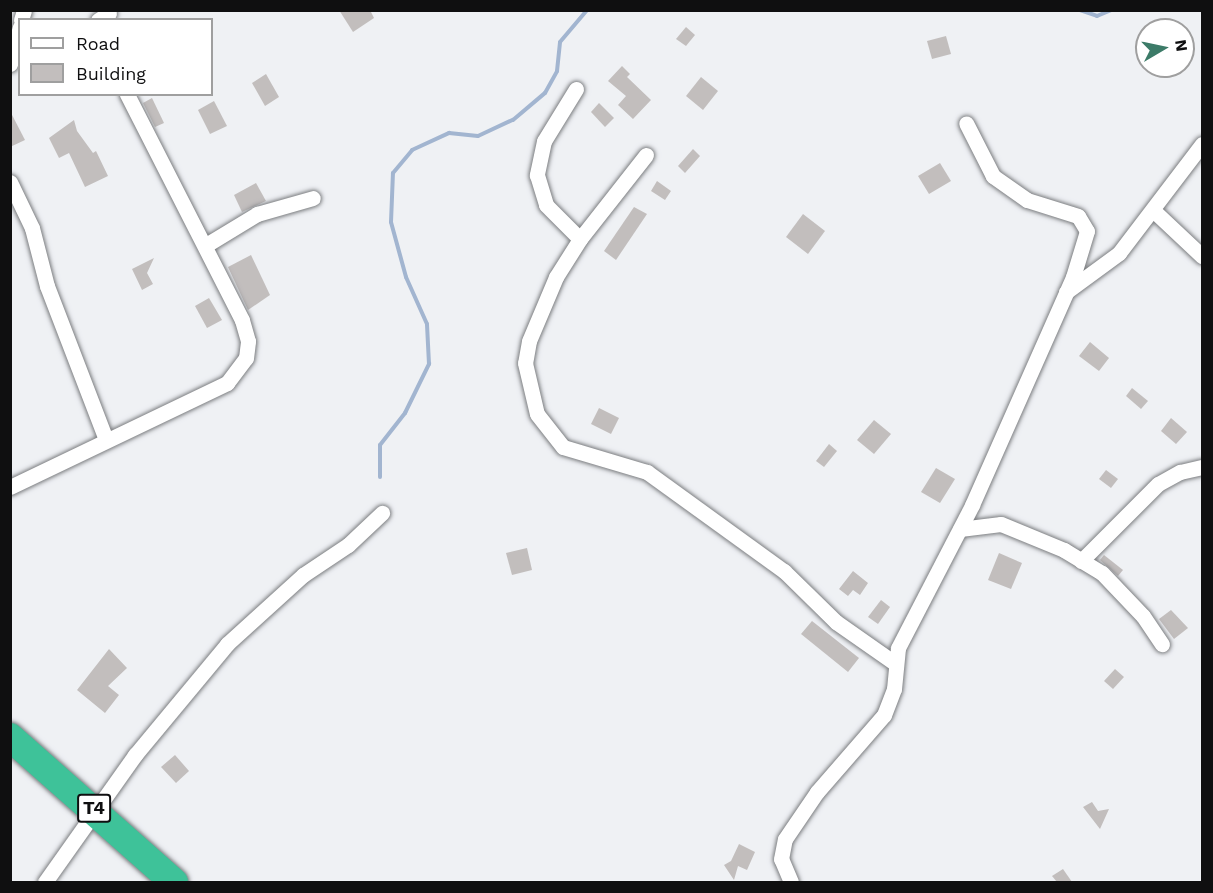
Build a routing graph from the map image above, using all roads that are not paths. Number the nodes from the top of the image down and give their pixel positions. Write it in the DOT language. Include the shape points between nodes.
graph roads {
  1 [pos="18,35"];
  2 [pos="14,52"];
  3 [pos="576,88"];
  4 [pos="128,96"];
  5 [pos="966,123"];
  6 [pos="1203,144"];
  7 [pos="646,155"];
  8 [pos="10,182"];
  9 [pos="314,198"];
  10 [pos="1154,211"];
  11 [pos="580,239"];
  12 [pos="206,245"];
  13 [pos="1203,255"];
  14 [pos="1066,292"];
  15 [pos="106,440"];
  16 [pos="1203,467"];
  17 [pos="10,487"];
  18 [pos="382,513"];
  19 [pos="960,529"];
  20 [pos="1081,561"];
  21 [pos="1162,644"];
  22 [pos="896,664"];
  23 [pos="10,737"];
  24 [pos="96,809"];
  25 [pos="45,882"];
  26 [pos="174,882"];
  27 [pos="791,882"];
  1 -- 2 [label="street"];
  3 -- 11 [label="street" via="544,141 537,175 546,205"];
  4 -- 12 [label="street"];
  5 -- 14 [label="street" via="993,177 1027,200 1084,221 1087,231 1083,248"];
  6 -- 10 [label="street"];
  7 -- 11 [label="street"];
  8 -- 15 [label="street" via="32,228 47,286"];
  9 -- 12 [label="street" via="257,214"];
  10 -- 13 [label="street"];
  10 -- 14 [label="street" via="1119,253"];
  11 -- 22 [label="street" via="556,277 528,341 525,363 529,387 537,414 550,436 563,447 646,472 784,571 836,622"];
  12 -- 15 [label="street" via="248,341 241,368 227,383"];
  14 -- 19 [label="street"];
  15 -- 17 [label="street"];
  16 -- 20 [label="street" via="1180,472 1158,484"];
  18 -- 24 [label="street" via="348,545 303,575 227,644 135,755"];
  19 -- 20 [label="street" via="1001,524"];
  19 -- 22 [label="street" via="907,626 897,648"];
  20 -- 21 [label="street" via="1102,573 1143,616"];
  22 -- 27 [label="street" via="894,690 885,715 816,792 785,839 781,859"];
  23 -- 24 [label="highway, T4"];
  24 -- 25 [label="street"];
  24 -- 26 [label="highway, T4"];
}
